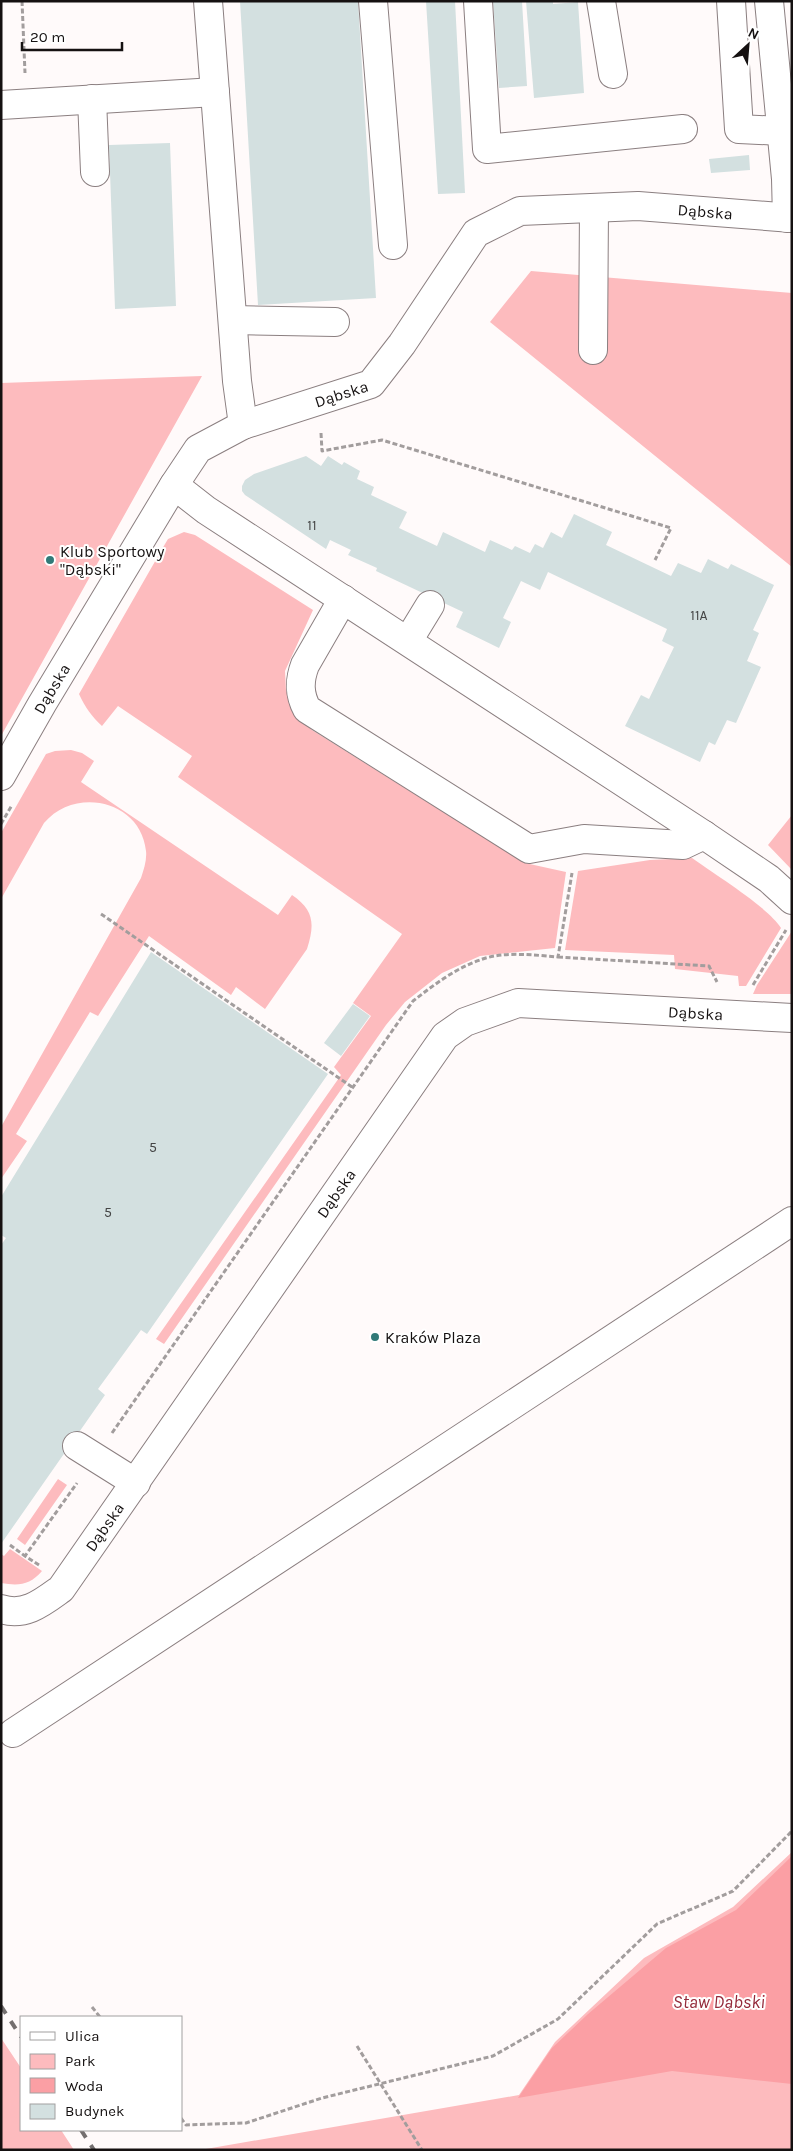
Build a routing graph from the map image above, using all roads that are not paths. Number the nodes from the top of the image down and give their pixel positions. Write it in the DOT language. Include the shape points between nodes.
graph roads {
  1 [pos="208,1"];
  2 [pos="373,1"];
  3 [pos="478,1"];
  4 [pos="601,1"];
  5 [pos="732,1"];
  6 [pos="769,1"];
  7 [pos="613,74"];
  8 [pos="215,92"];
  9 [pos="92,99"];
  10 [pos="14,104"];
  11 [pos="683,129"];
  12 [pos="781,131"];
  13 [pos="95,172"];
  14 [pos="594,208"];
  15 [pos="789,218"];
  16 [pos="393,245"];
  17 [pos="233,320"];
  18 [pos="335,322"];
  19 [pos="593,350"];
  20 [pos="243,425"];
  21 [pos="174,484"];
  22 [pos="343,599"];
  23 [pos="430,605"];
  24 [pos="408,640"];
  25 [pos="1,776"];
  26 [pos="704,835"];
  27 [pos="792,900"];
  28 [pos="792,1018"];
  29 [pos="792,1221"];
  30 [pos="77,1446"];
  31 [pos="136,1483"];
  32 [pos="1,1609"];
  33 [pos="13,1732"];
  1 -- 8 [label="street"];
  2 -- 16 [label="street"];
  3 -- 11 [label="street" via="487,149"];
  4 -- 7 [label="street"];
  5 -- 12 [label="street" via="739,130"];
  6 -- 12 [label="street"];
  8 -- 9 [label="street"];
  8 -- 17 [label="street"];
  9 -- 10 [label="street"];
  9 -- 13 [label="street"];
  12 -- 15 [label="street"];
  14 -- 15 [label="street, Dąbska" via="638,206"];
  14 -- 19 [label="street"];
  14 -- 20 [label="street, Dąbska" via="520,211 476,233 402,344 371,384"];
  17 -- 18 [label="street"];
  17 -- 20 [label="street"];
  20 -- 21 [label="street, Dąbska" via="198,449"];
  21 -- 22 [label="street" via="206,510"];
  21 -- 25 [label="street, Dąbska"];
  22 -- 24 [label="street"];
  22 -- 26 [label="street" via="304,665 302,699 307,709 529,849 584,839 683,845"];
  23 -- 24 [label="street"];
  24 -- 26 [label="street"];
  26 -- 27 [label="street" via="769,879"];
  28 -- 31 [label="street, Dąbska" via="518,1003 465,1022 445,1036"];
  29 -- 33 [label="street"];
  30 -- 31 [label="street"];
  31 -- 32 [label="street, Dąbska" via="61,1589 38,1606 24,1611"];
}
